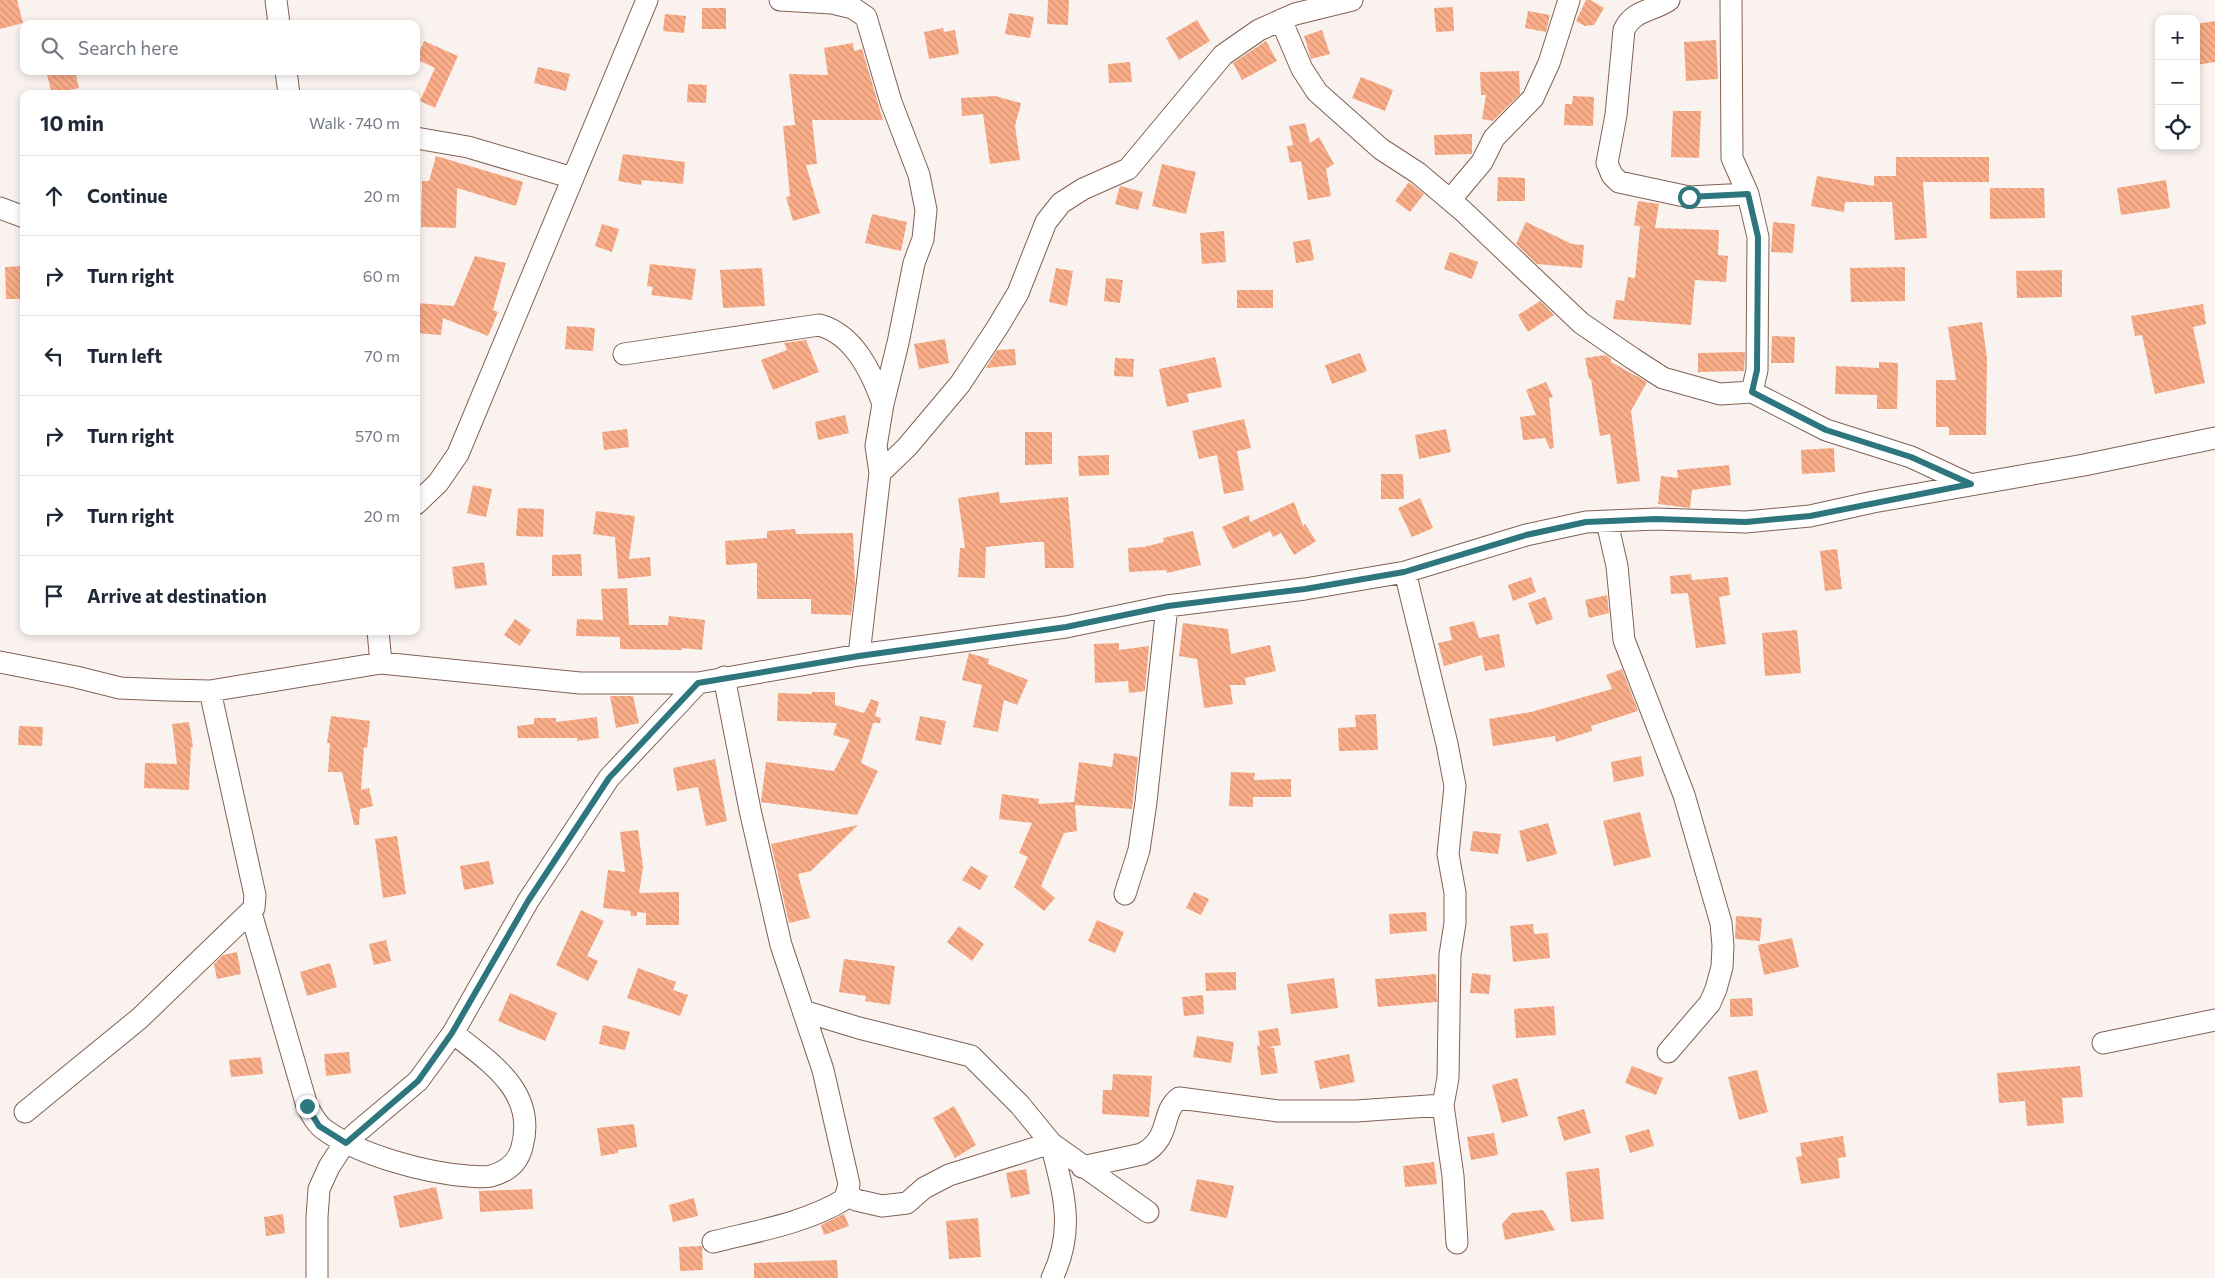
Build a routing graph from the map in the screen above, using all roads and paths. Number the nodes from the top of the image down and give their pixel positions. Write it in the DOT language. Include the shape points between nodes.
graph roads {
  1 [pos="276,0"];
  2 [pos="647,0"];
  3 [pos="780,0"];
  4 [pos="1352,0"];
  5 [pos="1569,0"];
  6 [pos="1669,0"];
  7 [pos="1731,0"];
  8 [pos="278,20"];
  9 [pos="1281,20"];
  10 [pos="287,75"];
  11 [pos="288,90"];
  12 [pos="420,139"];
  13 [pos="573,178"];
  14 [pos="1748,194"];
  15 [pos="1450,200"];
  16 [pos="0,208"];
  17 [pos="20,216"];
  18 [pos="624,354"];
  19 [pos="1752,392"];
  20 [pos="883,404"];
  21 [pos="2215,438"];
  22 [pos="880,473"];
  23 [pos="1971,484"];
  24 [pos="420,500"];
  25 [pos="1608,522"];
  26 [pos="1404,572"];
  27 [pos="1168,606"];
  28 [pos="378,635"];
  29 [pos="859,656"];
  30 [pos="0,662"];
  31 [pos="381,663"];
  32 [pos="724,678"];
  33 [pos="698,683"];
  34 [pos="210,691"];
  35 [pos="1125,894"];
  36 [pos="251,913"];
  37 [pos="803,1011"];
  38 [pos="2215,1020"];
  39 [pos="452,1033"];
  40 [pos="2103,1043"];
  41 [pos="1668,1052"];
  42 [pos="1443,1106"];
  43 [pos="24,1112"];
  44 [pos="346,1143"];
  45 [pos="1051,1143"];
  46 [pos="1082,1167"];
  47 [pos="847,1193"];
  48 [pos="1148,1212"];
  49 [pos="713,1242"];
  50 [pos="1457,1243"];
  51 [pos="317,1278"];
  52 [pos="1052,1278"];
  1 -- 8 [label="street"];
  2 -- 13 [label="street"];
  3 -- 20 [label="street" via="832,3 853,8 866,17 891,102 919,175 926,210 923,239 914,263"];
  4 -- 9 [label="street"];
  5 -- 15 [label="street" via="1549,63 1533,98 1494,138 1482,162"];
  6 -- 14 [label="street" via="1636,14 1624,30 1616,115 1607,163 1619,182 1689,197"];
  7 -- 14 [label="street" via="1732,158"];
  9 -- 15 [label="street" via="1302,68 1317,92 1382,149"];
  9 -- 22 [label="street" via="1259,30 1223,55 1128,169 1061,203 1046,222 1018,293 960,384 907,447"];
  10 -- 11 [label="street"];
  12 -- 13 [label="street" via="468,147"];
  13 -- 24 [label="street" via="458,454 438,483"];
  14 -- 19 [label="street" via="1758,237 1757,370"];
  15 -- 19 [label="street" via="1581,323 1663,378 1720,394"];
  16 -- 17 [label="street"];
  18 -- 20 [label="street" via="819,325 829,328 860,356 874,378"];
  19 -- 23 [label="street" via="1826,430 1911,457"];
  20 -- 22 [label="street" via="876,446"];
  21 -- 23 [label="street" via="2093,464"];
  22 -- 29 [label="street"];
  23 -- 25 [label="street" via="1810,516 1746,522 1656,519"];
  25 -- 26 [label="street" via="1586,522 1526,535"];
  25 -- 41 [label="street" via="1617,566 1624,640 1684,795 1722,923 1722,960 1716,989 1710,1003"];
  26 -- 27 [label="street" via="1305,589"];
  26 -- 42 [label="street" via="1447,744 1454,786 1448,854 1456,923 1450,955 1448,1078"];
  27 -- 29 [label="street" via="1066,627"];
  27 -- 35 [label="street" via="1139,850"];
  28 -- 31 [label="street"];
  29 -- 32 [label="street"];
  30 -- 34 [label="street" via="120,688"];
  31 -- 33 [label="street" via="580,682"];
  31 -- 34 [label="street"];
  32 -- 33 [label="street"];
  32 -- 37 [label="street" via="750,810 782,945"];
  33 -- 39 [label="street" via="609,778 528,901"];
  34 -- 36 [label="street" via="255,895"];
  36 -- 43 [label="street" via="140,1018"];
  36 -- 44 [label="street" via="307,1106 319,1126"];
  37 -- 45 [label="street" via="971,1056 1020,1105"];
  37 -- 47 [label="street" via="823,1070 842,1144 849,1184"];
  38 -- 40 [label="street"];
  39 -- 44 [label="street" via="418,1081"];
  39 -- 44 [label="street" via="489,1062 514,1088 522,1103 526,1133 515,1163 504,1172 489,1177 452,1175 419,1169"];
  42 -- 46 [label="street" via="1278,1111 1179,1098 1159,1141 1150,1150"];
  42 -- 50 [label="street" via="1453,1176"];
  44 -- 51 [label="street" via="319,1189"];
  45 -- 46 [label="street"];
  45 -- 47 [label="street" via="949,1175 924,1188 907,1203 882,1206 856,1200"];
  45 -- 52 [label="street" via="1066,1218 1066,1242"];
  46 -- 48 [label="street"];
  47 -- 49 [label="street" via="845,1199 837,1204 799,1220"];
}
